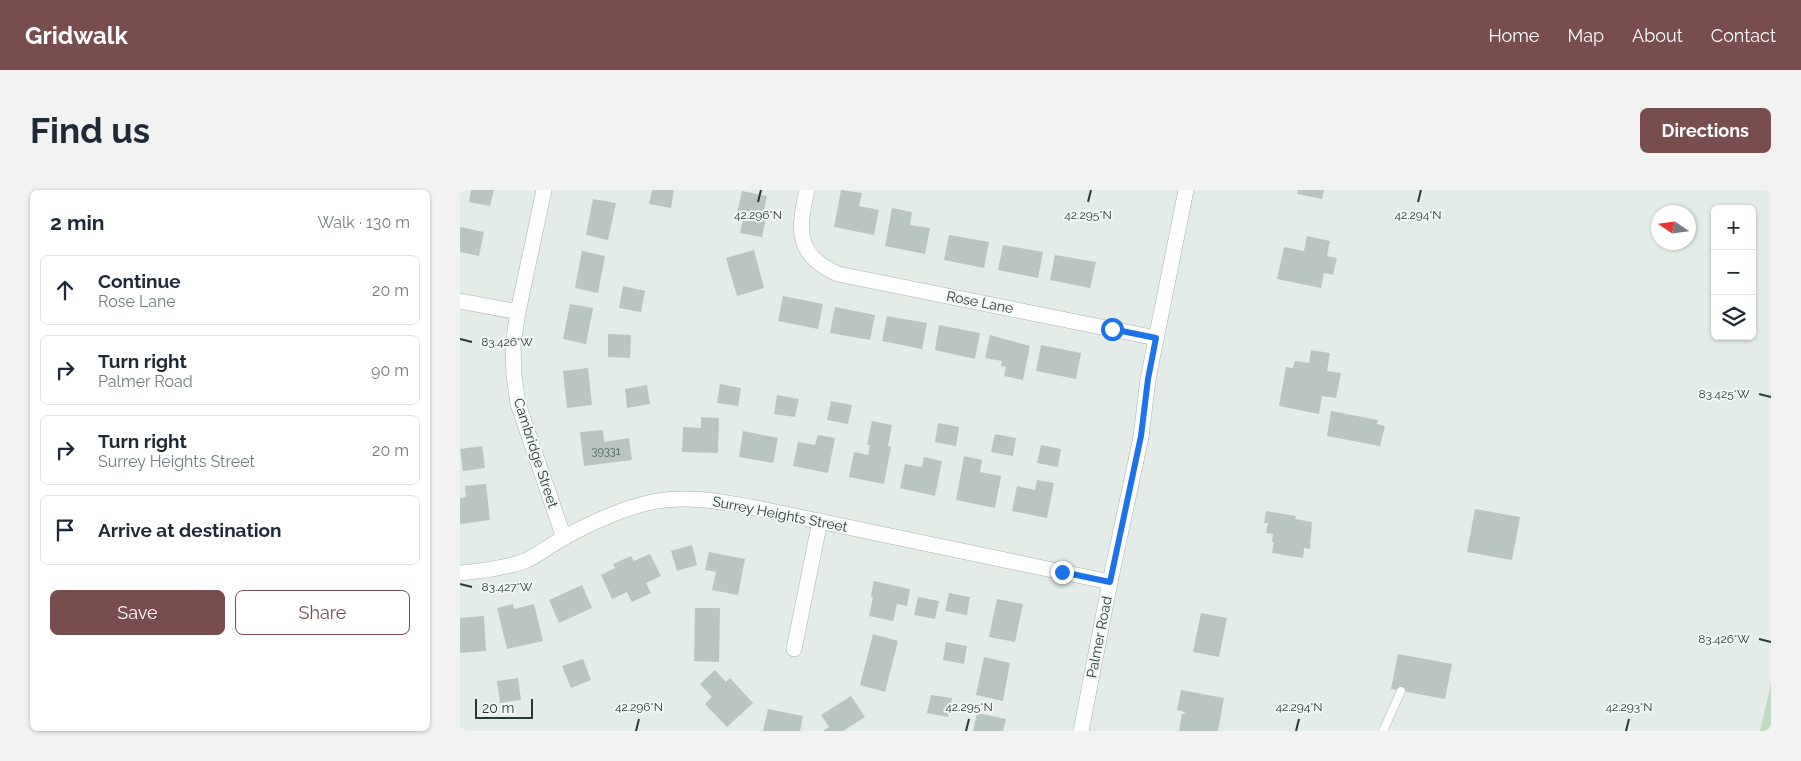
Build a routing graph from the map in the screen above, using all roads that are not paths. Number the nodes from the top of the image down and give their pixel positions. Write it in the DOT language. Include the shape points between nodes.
graph roads {
  1 [pos="544,190"];
  2 [pos="806,190"];
  3 [pos="1186,190"];
  4 [pos="460,301"];
  5 [pos="518,312"];
  6 [pos="1156,338"];
  7 [pos="820,521"];
  8 [pos="564,538"];
  9 [pos="460,573"];
  10 [pos="1110,582"];
  11 [pos="794,649"];
  12 [pos="1400,691"];
  13 [pos="1081,731"];
  14 [pos="1383,731"];
  1 -- 5 [label="street, Cambridge Street"];
  2 -- 6 [label="street, Rose Lane" via="801,218 803,242 825,268 838,274"];
  3 -- 6 [label="street, Palmer Road"];
  4 -- 5 [label="street"];
  5 -- 8 [label="street, Cambridge Street" via="513,344 518,404"];
  6 -- 10 [label="street, Palmer Road" via="1141,436"];
  7 -- 8 [label="street, Surrey Heights Street" via="715,501 672,500 634,508"];
  7 -- 10 [label="street, Surrey Heights Street"];
  7 -- 11 [label="street"];
  8 -- 9 [label="street, Surrey Heights Street" via="527,560"];
  10 -- 13 [label="street, Palmer Road"];
  12 -- 14 [label="lane"];
}
